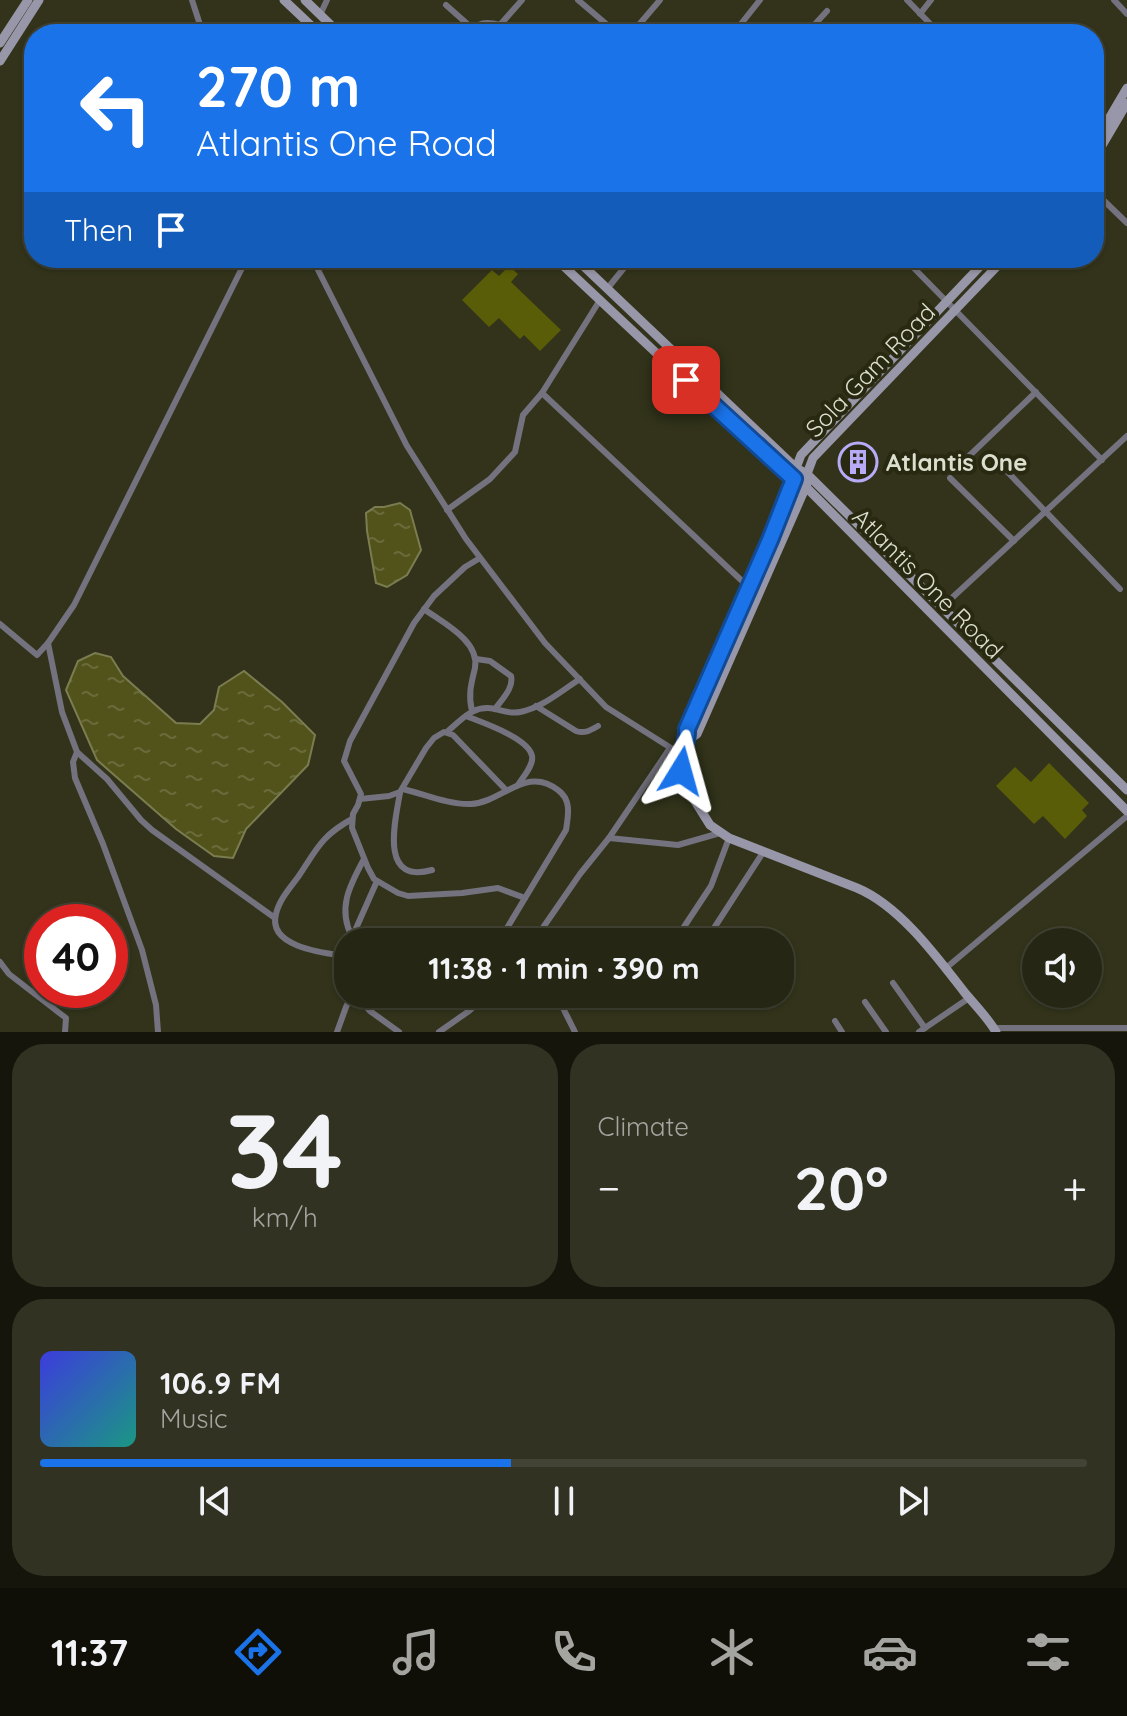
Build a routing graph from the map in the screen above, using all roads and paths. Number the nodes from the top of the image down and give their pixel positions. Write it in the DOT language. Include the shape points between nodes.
graph roads {
  1 [pos="28,0"];
  2 [pos="39,0"];
  3 [pos="192,0"];
  4 [pos="284,0"];
  5 [pos="305,0"];
  6 [pos="327,0"];
  7 [pos="522,0"];
  8 [pos="578,0"];
  9 [pos="660,0"];
  10 [pos="760,0"];
  11 [pos="907,0"];
  12 [pos="931,0"];
  13 [pos="1114,0"];
  14 [pos="446,5"];
  15 [pos="827,11"];
  16 [pos="920,14"];
  17 [pos="1127,14"];
  18 [pos="320,15"];
  19 [pos="200,24"];
  20 [pos="309,24"];
  21 [pos="329,24"];
  22 [pos="464,24"];
  23 [pos="501,24"];
  24 [pos="606,24"];
  25 [pos="640,24"];
  26 [pos="741,24"];
  27 [pos="815,24"];
  28 [pos="930,24"];
  29 [pos="0,43"];
  30 [pos="0,61"];
  31 [pos="1127,88"];
  32 [pos="1127,103"];
  33 [pos="1104,127"];
  34 [pos="1104,142"];
  35 [pos="1104,201"];
  36 [pos="1127,223"];
  37 [pos="242,268"];
  38 [pos="317,268"];
  39 [pos="566,268"];
  40 [pos="585,268"];
  41 [pos="624,268"];
  42 [pos="914,268"];
  43 [pos="978,268"];
  44 [pos="995,268"];
  45 [pos="607,289"];
  46 [pos="600,300"];
  47 [pos="947,300"];
  48 [pos="956,309"];
  49 [pos="1036,392"];
  50 [pos="542,393"];
  51 [pos="1127,436"];
  52 [pos="968,457"];
  53 [pos="1102,460"];
  54 [pos="998,462"];
  55 [pos="796,468"];
  56 [pos="807,474"];
  57 [pos="950,478"];
  58 [pos="794,479"];
  59 [pos="805,486"];
  60 [pos="447,510"];
  61 [pos="1046,512"];
  62 [pos="1014,541"];
  63 [pos="480,558"];
  64 [pos="749,587"];
  65 [pos="1120,589"];
  66 [pos="757,595"];
  67 [pos="941,608"];
  68 [pos="424,609"];
  69 [pos="0,624"];
  70 [pos="48,643"];
  71 [pos="476,659"];
  72 [pos="580,679"];
  73 [pos="536,706"];
  74 [pos="495,709"];
  75 [pos="469,714"];
  76 [pos="598,726"];
  77 [pos="447,732"];
  78 [pos="688,740"];
  79 [pos="670,748"];
  80 [pos="77,752"];
  81 [pos="682,755"];
  82 [pos="518,785"];
  83 [pos="402,790"];
  84 [pos="506,790"];
  85 [pos="1127,790"];
  86 [pos="360,799"];
  87 [pos="1127,814"];
  88 [pos="352,819"];
  89 [pos="725,835"];
  90 [pos="609,838"];
  91 [pos="764,851"];
  92 [pos="364,859"];
  93 [pos="432,870"];
  94 [pos="377,881"];
  95 [pos="525,898"];
  96 [pos="275,918"];
  97 [pos="347,928"];
  98 [pos="356,928"];
  99 [pos="508,928"];
  100 [pos="543,928"];
  101 [pos="683,928"];
  102 [pos="714,928"];
  103 [pos="334,952"];
  104 [pos="0,962"];
  105 [pos="946,968"];
  106 [pos="893,983"];
  107 [pos="969,998"];
  108 [pos="865,1002"];
  109 [pos="346,1008"];
  110 [pos="367,1008"];
  111 [pos="472,1008"];
  112 [pos="563,1008"];
  113 [pos="835,1021"];
  114 [pos="1127,1028"];
  115 [pos="926,1030"];
  116 [pos="995,1030"];
  117 [pos="65,1032"];
  118 [pos="158,1032"];
  119 [pos="337,1032"];
  120 [pos="399,1032"];
  121 [pos="439,1032"];
  122 [pos="575,1032"];
  123 [pos="842,1032"];
  124 [pos="886,1032"];
  1 -- 29 [label="street"];
  2 -- 30 [label="street"];
  3 -- 19 [label="street"];
  4 -- 20 [label="street"];
  5 -- 18 [label="street"];
  6 -- 18 [label="street"];
  7 -- 23 [label="street"];
  8 -- 24 [label="street"];
  9 -- 25 [label="street"];
  10 -- 26 [label="street"];
  11 -- 16 [label="street"];
  12 -- 16 [label="street"];
  13 -- 17 [label="street"];
  14 -- 22 [label="street"];
  15 -- 27 [label="street"];
  16 -- 28 [label="street"];
  18 -- 21 [label="street"];
  31 -- 33 [label="street"];
  32 -- 34 [label="street"];
  35 -- 36 [label="street"];
  37 -- 70 [label="street" via="74,605"];
  38 -- 60 [label="street" via="407,446"];
  39 -- 46 [label="street, Atlantis One Road"];
  40 -- 45 [label="street, Atlantis One Road"];
  41 -- 45 [label="street"];
  42 -- 47 [label="street"];
  43 -- 47 [label="street, Sola Gam Road"];
  44 -- 48 [label="street, Sola Gam Road"];
  45 -- 55 [label="street, Atlantis One Road"];
  46 -- 50 [label="street"];
  46 -- 58 [label="street, Atlantis One Road"];
  47 -- 48 [label="street"];
  47 -- 55 [label="street, Sola Gam Road" via="801,455"];
  48 -- 49 [label="street"];
  48 -- 56 [label="street, Sola Gam Road" via="813,458"];
  49 -- 52 [label="street"];
  49 -- 53 [label="street"];
  50 -- 60 [label="street" via="523,415 515,452 490,479"];
  50 -- 64 [label="street"];
  51 -- 53 [label="street"];
  53 -- 61 [label="street"];
  54 -- 61 [label="street"];
  55 -- 56 [label="street, Atlantis One Road"];
  55 -- 58 [label="street, Sola Gam Road"];
  56 -- 59 [label="street, Sola Gam Road"];
  56 -- 67 [label="street, Atlantis One Road"];
  57 -- 62 [label="street"];
  58 -- 59 [label="street, Atlantis One Road"];
  58 -- 64 [label="street, Sola Gam Road"];
  59 -- 66 [label="street, Sola Gam Road"];
  59 -- 87 [label="street, Atlantis One Road"];
  60 -- 63 [label="street"];
  61 -- 62 [label="street"];
  61 -- 65 [label="street"];
  62 -- 67 [label="street"];
  63 -- 68 [label="street"];
  63 -- 72 [label="street" via="545,643"];
  64 -- 66 [label="street"];
  64 -- 78 [label="street, Sola Gam Road" via="687,729"];
  66 -- 78 [label="street, Sola Gam Road" via="697,734"];
  67 -- 85 [label="street, Atlantis One Road"];
  68 -- 71 [label="street" via="464,639"];
  68 -- 86 [label="street" via="350,741 344,761"];
  69 -- 70 [label="street" via="37,655"];
  70 -- 80 [label="street" via="62,712"];
  71 -- 74 [label="street" via="490,661 511,676"];
  71 -- 75 [label="street"];
  72 -- 73 [label="street"];
  72 -- 79 [label="street" via="606,707"];
  73 -- 74 [label="street" via="517,713"];
  73 -- 76 [label="street" via="576,731"];
  74 -- 75 [label="street" via="478,708"];
  75 -- 77 [label="street"];
  75 -- 82 [label="street" via="529,748 531,763"];
  77 -- 83 [label="street" via="426,748"];
  77 -- 84 [label="street"];
  78 -- 81 [label="street, Sola Gam Road"];
  79 -- 81 [label="street"];
  79 -- 90 [label="street"];
  80 -- 96 [label="street" via="161,838"];
  80 -- 118 [label="street" via="75,778 142,950"];
  81 -- 89 [label="street" via="681,770 690,793 710,825"];
  82 -- 84 [label="street"];
  82 -- 95 [label="street" via="547,783 562,793 569,812 566,830"];
  83 -- 84 [label="street" via="471,804"];
  83 -- 86 [label="street"];
  83 -- 93 [label="street" via="393,839 397,859 412,872"];
  86 -- 88 [label="street"];
  87 -- 105 [label="street"];
  88 -- 92 [label="street"];
  88 -- 96 [label="street" via="320,842"];
  89 -- 90 [label="street" via="678,845"];
  89 -- 91 [label="street"];
  89 -- 101 [label="street" via="711,886"];
  90 -- 100 [label="street"];
  91 -- 102 [label="street"];
  91 -- 105 [label="street" via="876,898"];
  92 -- 94 [label="street"];
  92 -- 97 [label="street" via="345,898"];
  94 -- 95 [label="street" via="408,896 498,888"];
  94 -- 98 [label="street"];
  95 -- 99 [label="street"];
  96 -- 103 [label="street" via="278,933 295,944"];
  104 -- 117 [label="street" via="66,1018"];
  105 -- 107 [label="street"];
  106 -- 115 [label="street"];
  107 -- 115 [label="street"];
  107 -- 116 [label="street"];
  108 -- 124 [label="street"];
  109 -- 119 [label="street"];
  110 -- 120 [label="street"];
  111 -- 121 [label="street"];
  112 -- 122 [label="street"];
  113 -- 123 [label="street"];
  114 -- 116 [label="street"];
}
